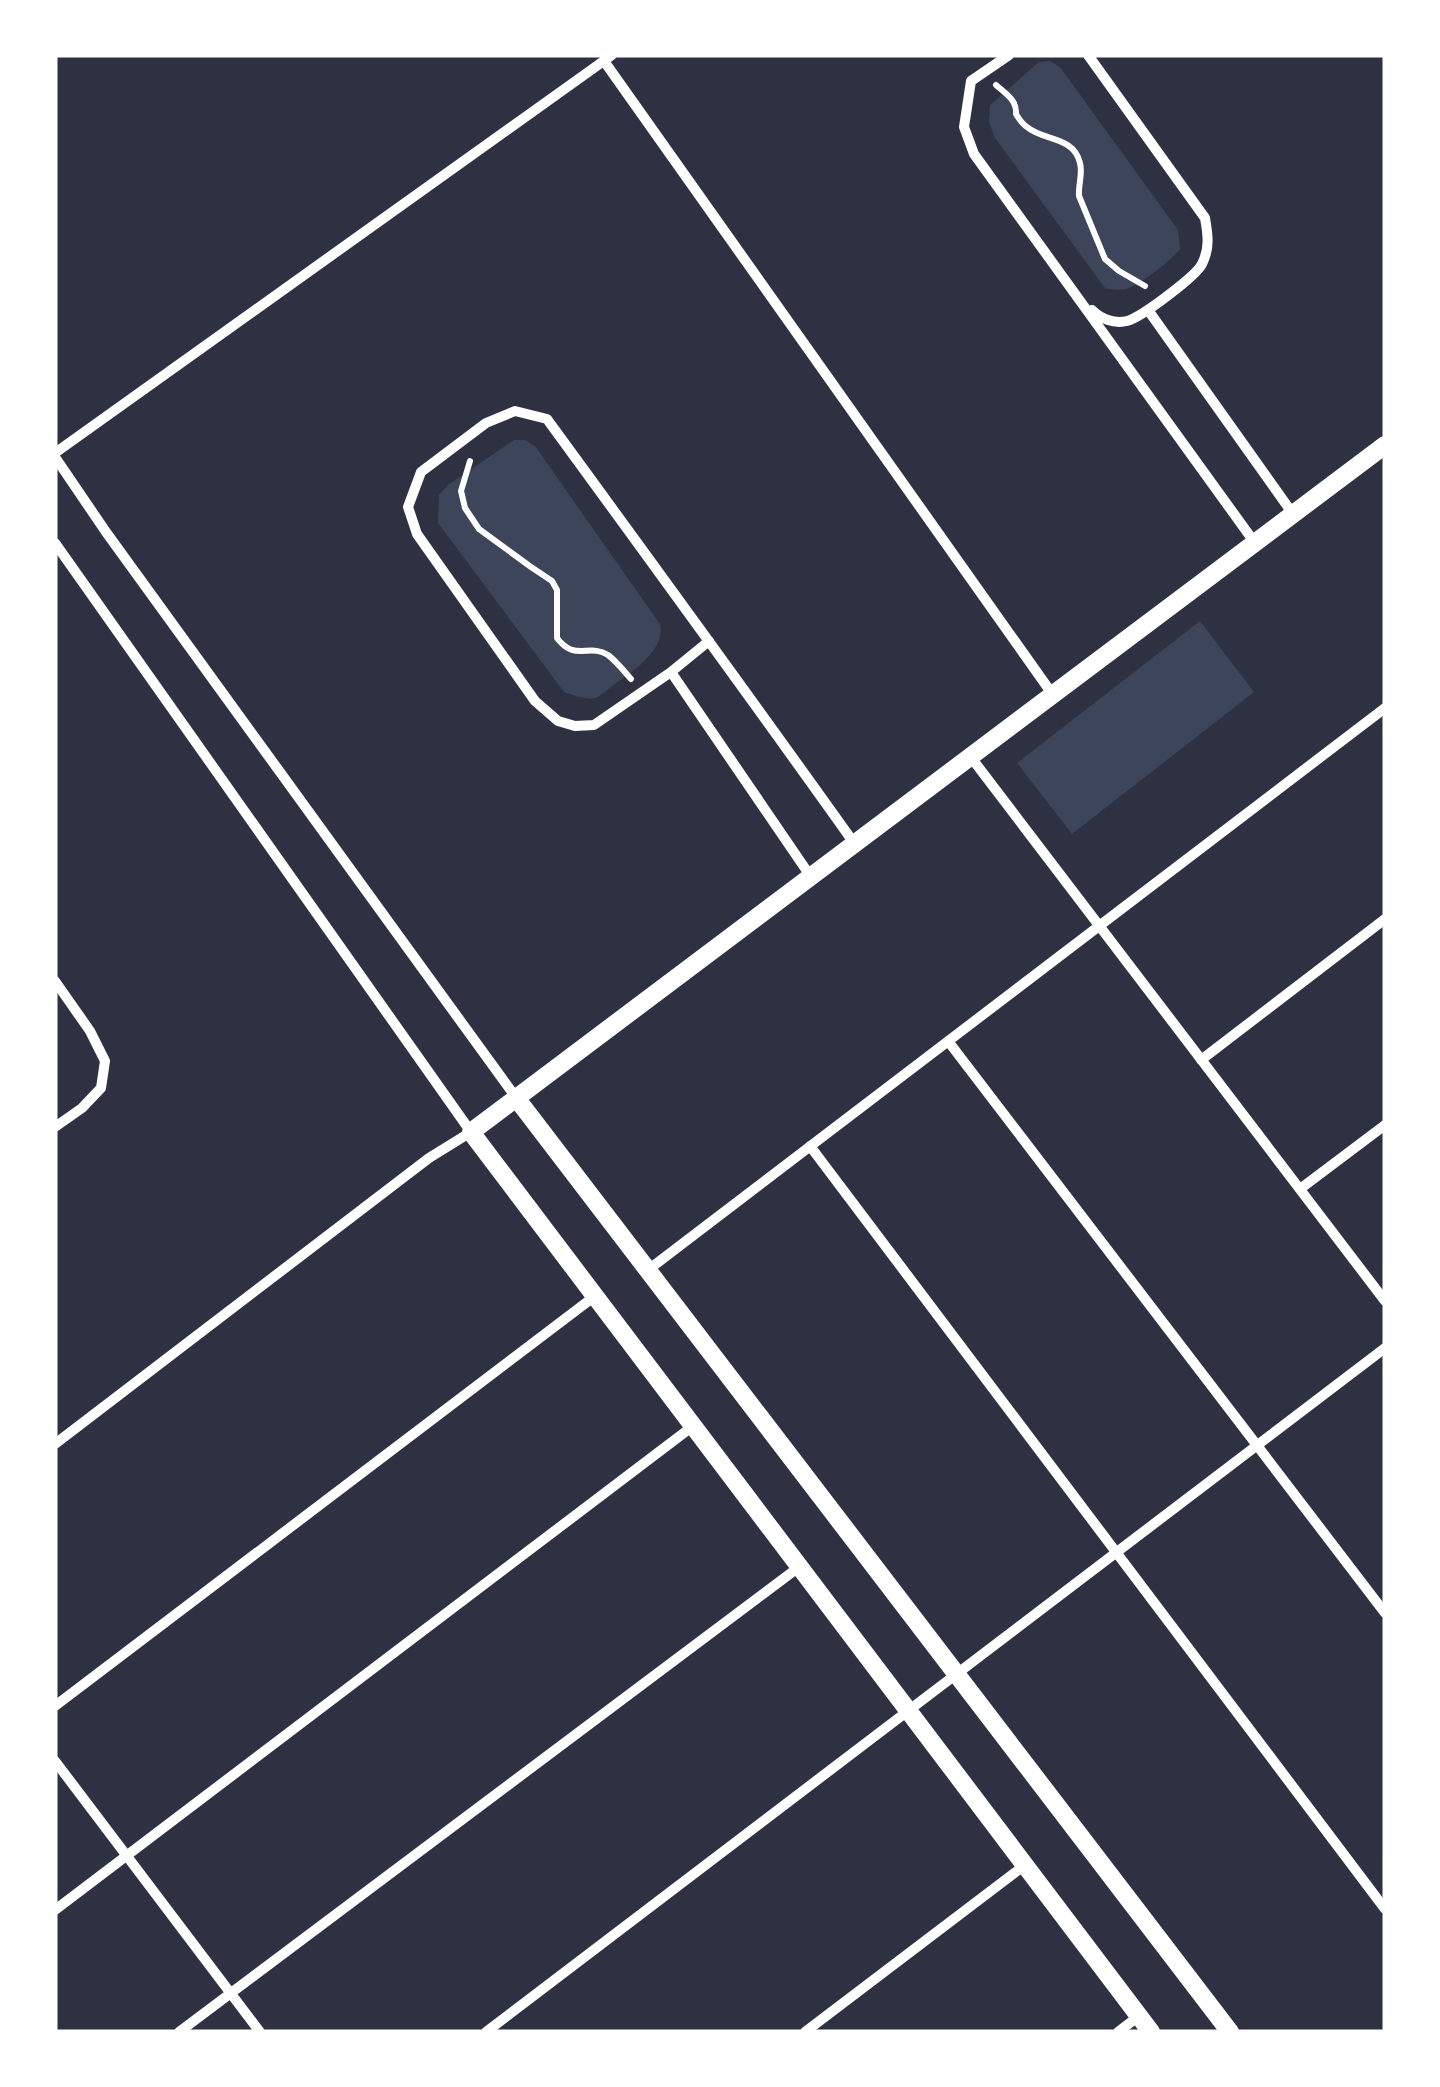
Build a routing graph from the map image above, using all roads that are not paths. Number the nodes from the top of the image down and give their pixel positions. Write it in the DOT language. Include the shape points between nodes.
graph roads {
  1 [pos="1009,55"];
  2 [pos="1088,55"];
  3 [pos="608,58"];
  4 [pos="1079,300"];
  5 [pos="1148,310"];
  6 [pos="1385,445"];
  7 [pos="55,455"];
  8 [pos="1293,514"];
  9 [pos="1255,543"];
  10 [pos="55,544"];
  11 [pos="708,641"];
  12 [pos="671,672"];
  13 [pos="1053,695"];
  14 [pos="1385,708"];
  15 [pos="970,756"];
  16 [pos="854,844"];
  17 [pos="811,877"];
  18 [pos="1385,919"];
  19 [pos="1099,926"];
  20 [pos="55,981"];
  21 [pos="948,1041"];
  22 [pos="1202,1060"];
  23 [pos="516,1099"];
  24 [pos="1385,1125"];
  25 [pos="55,1127"];
  26 [pos="471,1132"];
  27 [pos="810,1146"];
  28 [pos="1300,1189"];
  29 [pos="648,1270"];
  30 [pos="594,1296"];
  31 [pos="1385,1300"];
  32 [pos="1385,1348"];
  33 [pos="693,1426"];
  34 [pos="55,1444"];
  35 [pos="1258,1445"];
  36 [pos="1116,1552"];
  37 [pos="799,1566"];
  38 [pos="1385,1612"];
  39 [pos="956,1674"];
  40 [pos="55,1706"];
  41 [pos="908,1710"];
  42 [pos="55,1762"];
  43 [pos="126,1856"];
  44 [pos="1025,1866"];
  45 [pos="1385,1909"];
  46 [pos="55,1910"];
  47 [pos="230,1992"];
  48 [pos="1139,2016"];
  49 [pos="180,2032"];
  50 [pos="260,2032"];
  51 [pos="486,2032"];
  52 [pos="805,2032"];
  53 [pos="1118,2032"];
  54 [pos="1150,2032"];
  55 [pos="1230,2032"];
  1 -- 4 [label="street" via="970,82 964,126 974,154"];
  2 -- 5 [label="street" via="1205,218 1209,245 1200,268"];
  3 -- 7 [label="street"];
  3 -- 13 [label="street"];
  4 -- 5 [label="street" via="1102,320 1126,321"];
  4 -- 9 [label="street"];
  5 -- 8 [label="street"];
  6 -- 8 [label="street"];
  7 -- 23 [label="street"];
  8 -- 9 [label="street"];
  9 -- 13 [label="street"];
  10 -- 26 [label="street"];
  11 -- 12 [label="street"];
  11 -- 12 [label="street" via="547,419 515,411 486,423 421,472 408,506 417,534 535,701 558,721 594,724"];
  11 -- 16 [label="street"];
  12 -- 17 [label="street"];
  13 -- 15 [label="street"];
  14 -- 19 [label="street"];
  15 -- 16 [label="street"];
  15 -- 19 [label="street"];
  16 -- 17 [label="street"];
  17 -- 23 [label="street"];
  18 -- 22 [label="street"];
  19 -- 21 [label="street"];
  19 -- 22 [label="street"];
  20 -- 25 [label="street" via="104,1060 101,1088"];
  21 -- 27 [label="street"];
  21 -- 35 [label="street"];
  22 -- 28 [label="street"];
  23 -- 26 [label="street"];
  23 -- 29 [label="street"];
  24 -- 28 [label="street"];
  26 -- 30 [label="street"];
  26 -- 34 [label="street"];
  27 -- 29 [label="street"];
  27 -- 36 [label="street"];
  28 -- 31 [label="street"];
  29 -- 39 [label="street"];
  30 -- 33 [label="street"];
  30 -- 40 [label="street"];
  32 -- 35 [label="street"];
  33 -- 37 [label="street"];
  33 -- 43 [label="street"];
  35 -- 36 [label="street"];
  35 -- 38 [label="street"];
  36 -- 39 [label="street"];
  36 -- 45 [label="street"];
  37 -- 41 [label="street"];
  37 -- 47 [label="street"];
  39 -- 41 [label="street"];
  39 -- 55 [label="street"];
  41 -- 44 [label="street"];
  41 -- 51 [label="street"];
  42 -- 43 [label="street"];
  43 -- 46 [label="street"];
  43 -- 47 [label="street"];
  44 -- 48 [label="street"];
  44 -- 52 [label="street"];
  47 -- 49 [label="street"];
  47 -- 50 [label="street"];
  48 -- 53 [label="street"];
  48 -- 54 [label="street"];
}
